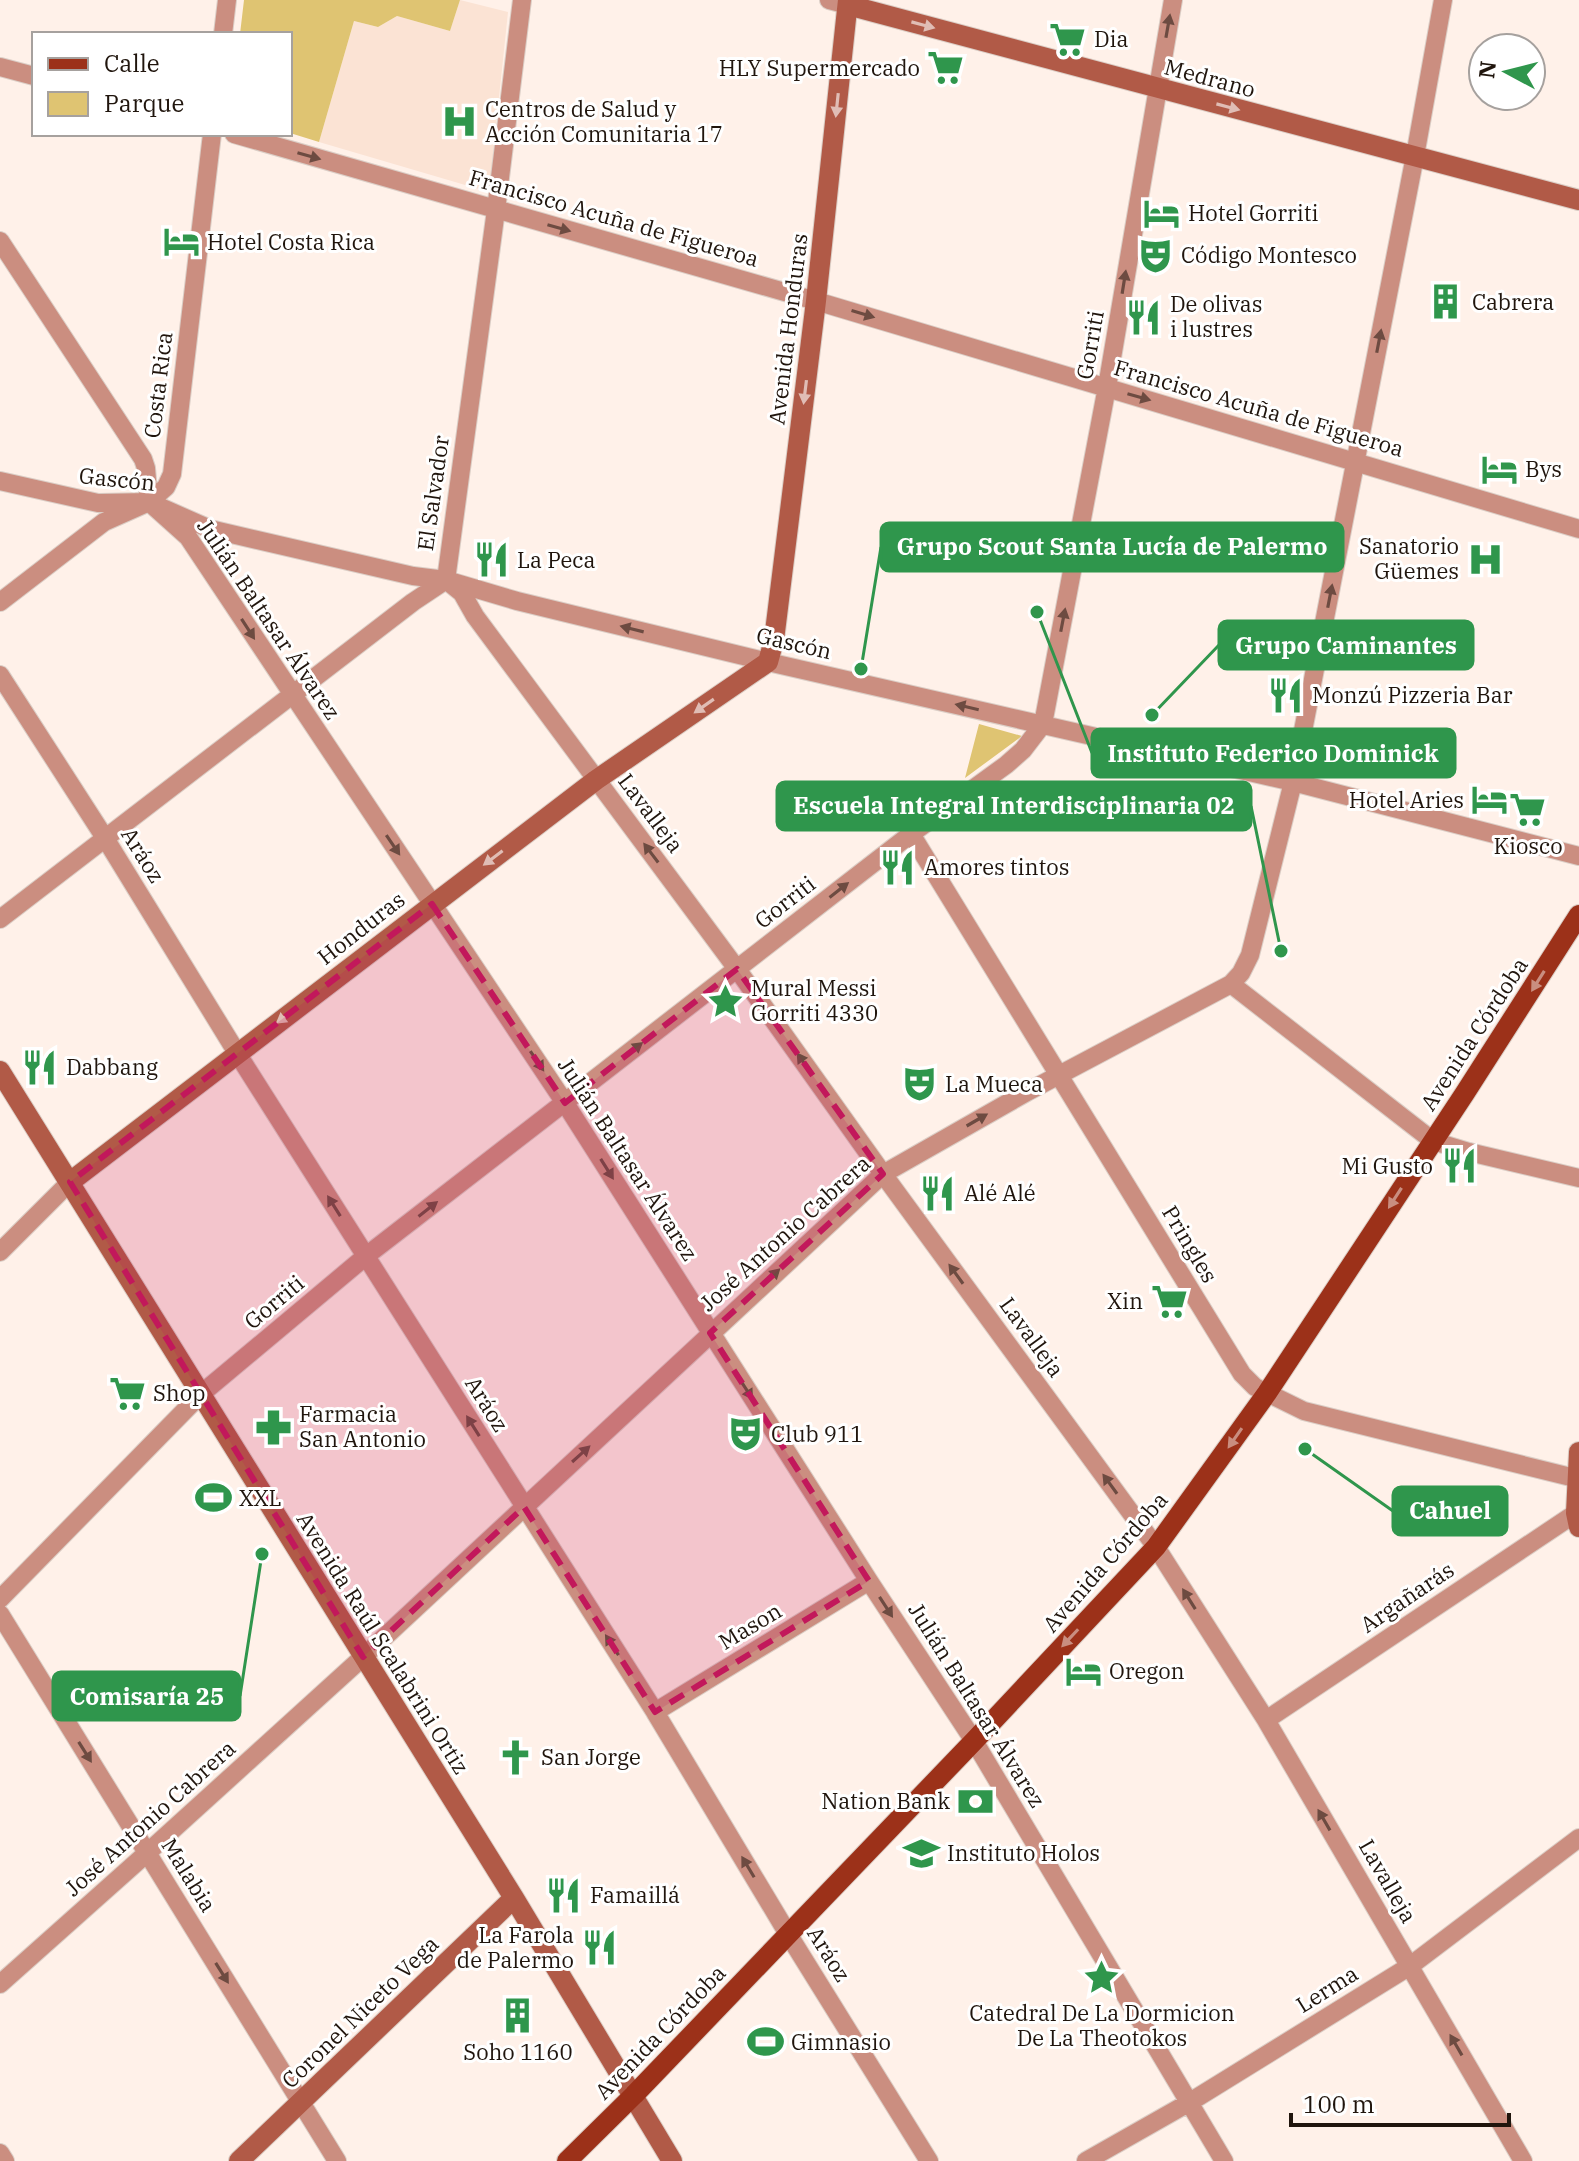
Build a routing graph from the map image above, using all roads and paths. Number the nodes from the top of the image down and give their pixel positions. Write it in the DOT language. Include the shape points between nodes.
graph roads {
  1 [pos="227,0"];
  2 [pos="522,0"];
  3 [pos="1173,0"];
  4 [pos="1443,0"];
  5 [pos="842,2"];
  6 [pos="223,32"];
  7 [pos="0,67"];
  8 [pos="32,75"];
  9 [pos="1157,88"];
  10 [pos="212,136"];
  11 [pos="241,136"];
  12 [pos="1415,156"];
  13 [pos="1579,200"];
  14 [pos="496,210"];
  15 [pos="0,241"];
  16 [pos="816,301"];
  17 [pos="1107,387"];
  18 [pos="1356,461"];
  19 [pos="0,481"];
  20 [pos="149,502"];
  21 [pos="1579,529"];
  22 [pos="446,580"];
  23 [pos="0,602"];
  24 [pos="768,662"];
  25 [pos="0,675"];
  26 [pos="293,696"];
  27 [pos="1043,724"];
  28 [pos="596,780"];
  29 [pos="1293,782"];
  30 [pos="911,834"];
  31 [pos="105,838"];
  32 [pos="1579,856"];
  33 [pos="432,904"];
  34 [pos="1579,915"];
  35 [pos="0,919"];
  36 [pos="737,969"];
  37 [pos="1231,984"];
  38 [pos="237,1053"];
  39 [pos="0,1071"];
  40 [pos="1060,1075"];
  41 [pos="565,1103"];
  42 [pos="1433,1141"];
  43 [pos="883,1174"];
  44 [pos="1579,1178"];
  45 [pos="70,1182"];
  46 [pos="0,1252"];
  47 [pos="366,1256"];
  48 [pos="710,1333"];
  49 [pos="1267,1393"];
  50 [pos="201,1394"];
  51 [pos="1579,1452"];
  52 [pos="1578,1478"];
  53 [pos="524,1507"];
  54 [pos="1577,1520"];
  55 [pos="1156,1547"];
  56 [pos="869,1581"];
  57 [pos="0,1599"];
  58 [pos="0,1614"];
  59 [pos="363,1657"];
  60 [pos="655,1712"];
  61 [pos="1266,1720"];
  62 [pos="974,1741"];
  63 [pos="1579,1838"];
  64 [pos="147,1853"];
  65 [pos="514,1898"];
  66 [pos="788,1934"];
  67 [pos="1410,1966"];
  68 [pos="0,1984"];
  69 [pos="634,2095"];
  70 [pos="302,2101"];
  71 [pos="1190,2102"];
  72 [pos="0,2153"];
  73 [pos="5,2161"];
  74 [pos="239,2161"];
  75 [pos="337,2161"];
  76 [pos="567,2161"];
  77 [pos="672,2161"];
  78 [pos="929,2161"];
  79 [pos="1086,2161"];
  80 [pos="1224,2161"];
  81 [pos="1523,2161"];
  1 -- 6 [label="street"];
  2 -- 14 [label="street, El Salvador"];
  9 -- 3 [label="street, Gorriti, one-way"];
  4 -- 12 [label="street"];
  5 -- 9 [label="street, Medrano, one-way"];
  5 -- 16 [label="street, Avenida Honduras, one-way"];
  7 -- 8 [label="street"];
  9 -- 12 [label="street, Medrano, one-way"];
  17 -- 9 [label="street, Gorriti, one-way"];
  10 -- 20 [label="street, Costa Rica" via="172,474"];
  11 -- 14 [label="street, Francisco Acuña de Figueroa, one-way"];
  12 -- 13 [label="street, Medrano"];
  18 -- 12 [label="street, one-way"];
  14 -- 16 [label="street, Francisco Acuña de Figueroa, one-way"];
  14 -- 22 [label="street, El Salvador"];
  15 -- 20 [label="street" via="143,459"];
  16 -- 17 [label="street, Francisco Acuña de Figueroa, one-way"];
  16 -- 24 [label="street, Avenida Honduras, one-way"];
  17 -- 18 [label="street, Francisco Acuña de Figueroa, one-way"];
  27 -- 17 [label="street, Gorriti, one-way"];
  18 -- 21 [label="street, Francisco Acuña de Figueroa"];
  29 -- 18 [label="street, one-way"];
  19 -- 20 [label="street, Gascón" via="98,503"];
  20 -- 22 [label="street, Gascón" via="210,529"];
  20 -- 23 [label="street" via="104,522"];
  20 -- 26 [label="street, Julián Baltasar Álvarez, one-way" via="188,537"];
  24 -- 22 [label="street, Gascón, one-way"];
  22 -- 26 [label="street, El Salvador"];
  22 -- 28 [label="street, Lavalleja" via="462,593"];
  27 -- 24 [label="street, Gascón, one-way"];
  24 -- 28 [label="street, Honduras, one-way"];
  25 -- 31 [label="street, Aráoz"];
  26 -- 31 [label="street, El Salvador"];
  26 -- 33 [label="street, Julián Baltasar Álvarez, one-way"];
  27 -- 29 [label="street, Gascón"];
  27 -- 30 [label="street, Gorriti" via="1006,765"];
  28 -- 33 [label="street, Honduras, one-way"];
  36 -- 28 [label="street, Lavalleja, one-way"];
  29 -- 32 [label="street, Gascón"];
  29 -- 37 [label="street" via="1250,955"];
  36 -- 30 [label="street, Gorriti, one-way"];
  30 -- 40 [label="street, Pringles"];
  31 -- 35 [label="street, El Salvador"];
  31 -- 38 [label="street, Aráoz"];
  33 -- 38 [label="street, Honduras, one-way"];
  33 -- 41 [label="street, Julián Baltasar Álvarez, one-way"];
  34 -- 42 [label="main road, Avenida Córdoba, one-way"];
  41 -- 36 [label="street, Gorriti, one-way"];
  43 -- 36 [label="street, Lavalleja, one-way"];
  37 -- 40 [label="street, José Antonio Cabrera"];
  37 -- 42 [label="street"];
  38 -- 45 [label="street, Honduras"];
  47 -- 38 [label="street, Aráoz, one-way"];
  39 -- 45 [label="street, Avenida Raúl Scalabrini Ortiz"];
  43 -- 40 [label="street, José Antonio Cabrera, one-way"];
  40 -- 49 [label="street, Pringles" via="1231,1359"];
  47 -- 41 [label="street, Gorriti, one-way"];
  41 -- 48 [label="street, Julián Baltasar Álvarez, one-way"];
  42 -- 44 [label="street"];
  42 -- 49 [label="main road, Avenida Córdoba, one-way"];
  48 -- 43 [label="street, José Antonio Cabrera, one-way"];
  55 -- 43 [label="street, Lavalleja, one-way"];
  45 -- 46 [label="street, Honduras"];
  45 -- 50 [label="street, Avenida Raúl Scalabrini Ortiz"];
  47 -- 50 [label="street, Gorriti"];
  53 -- 47 [label="street, Aráoz, one-way"];
  53 -- 48 [label="street, José Antonio Cabrera, one-way"];
  48 -- 56 [label="street, Julián Baltasar Álvarez, one-way"];
  49 -- 52 [label="street, Pringles" via="1312,1414"];
  49 -- 55 [label="main road, Avenida Córdoba, one-way"];
  50 -- 57 [label="street, Gorriti"];
  50 -- 59 [label="street, Avenida Raúl Scalabrini Ortiz"];
  51 -- 52 [label="street"];
  52 -- 54 [label="street"];
  53 -- 59 [label="street, José Antonio Cabrera"];
  60 -- 53 [label="street, Aráoz, one-way"];
  54 -- 61 [label="street, Argañarás"];
  61 -- 55 [label="street, Lavalleja, one-way"];
  55 -- 62 [label="main road, Avenida Córdoba, one-way"];
  56 -- 60 [label="street, Mason"];
  56 -- 62 [label="street, Julián Baltasar Álvarez, one-way"];
  58 -- 64 [label="street, Malabia, one-way"];
  59 -- 64 [label="street, José Antonio Cabrera"];
  59 -- 65 [label="street, Avenida Raúl Scalabrini Ortiz"];
  66 -- 60 [label="street, Aráoz, one-way"];
  67 -- 61 [label="street, Lavalleja, one-way"];
  62 -- 66 [label="main road, Avenida Córdoba"];
  62 -- 71 [label="street, Julián Baltasar Álvarez"];
  63 -- 67 [label="street, Lerma"];
  64 -- 68 [label="street, José Antonio Cabrera"];
  64 -- 70 [label="street, Malabia, one-way"];
  65 -- 69 [label="street, Avenida Raúl Scalabrini Ortiz"];
  65 -- 70 [label="street, Coronel Niceto Vega"];
  66 -- 69 [label="main road, Avenida Córdoba"];
  66 -- 78 [label="street, Aráoz"];
  67 -- 71 [label="street, Lerma"];
  81 -- 67 [label="street, Lavalleja, one-way"];
  69 -- 76 [label="main road, Avenida Córdoba"];
  69 -- 77 [label="street, Avenida Raúl Scalabrini Ortiz"];
  70 -- 74 [label="street, Coronel Niceto Vega"];
  70 -- 75 [label="street, Malabia"];
  71 -- 79 [label="street, Lerma"];
  71 -- 80 [label="street, Julián Baltasar Álvarez"];
  72 -- 73 [label="street"];
}
